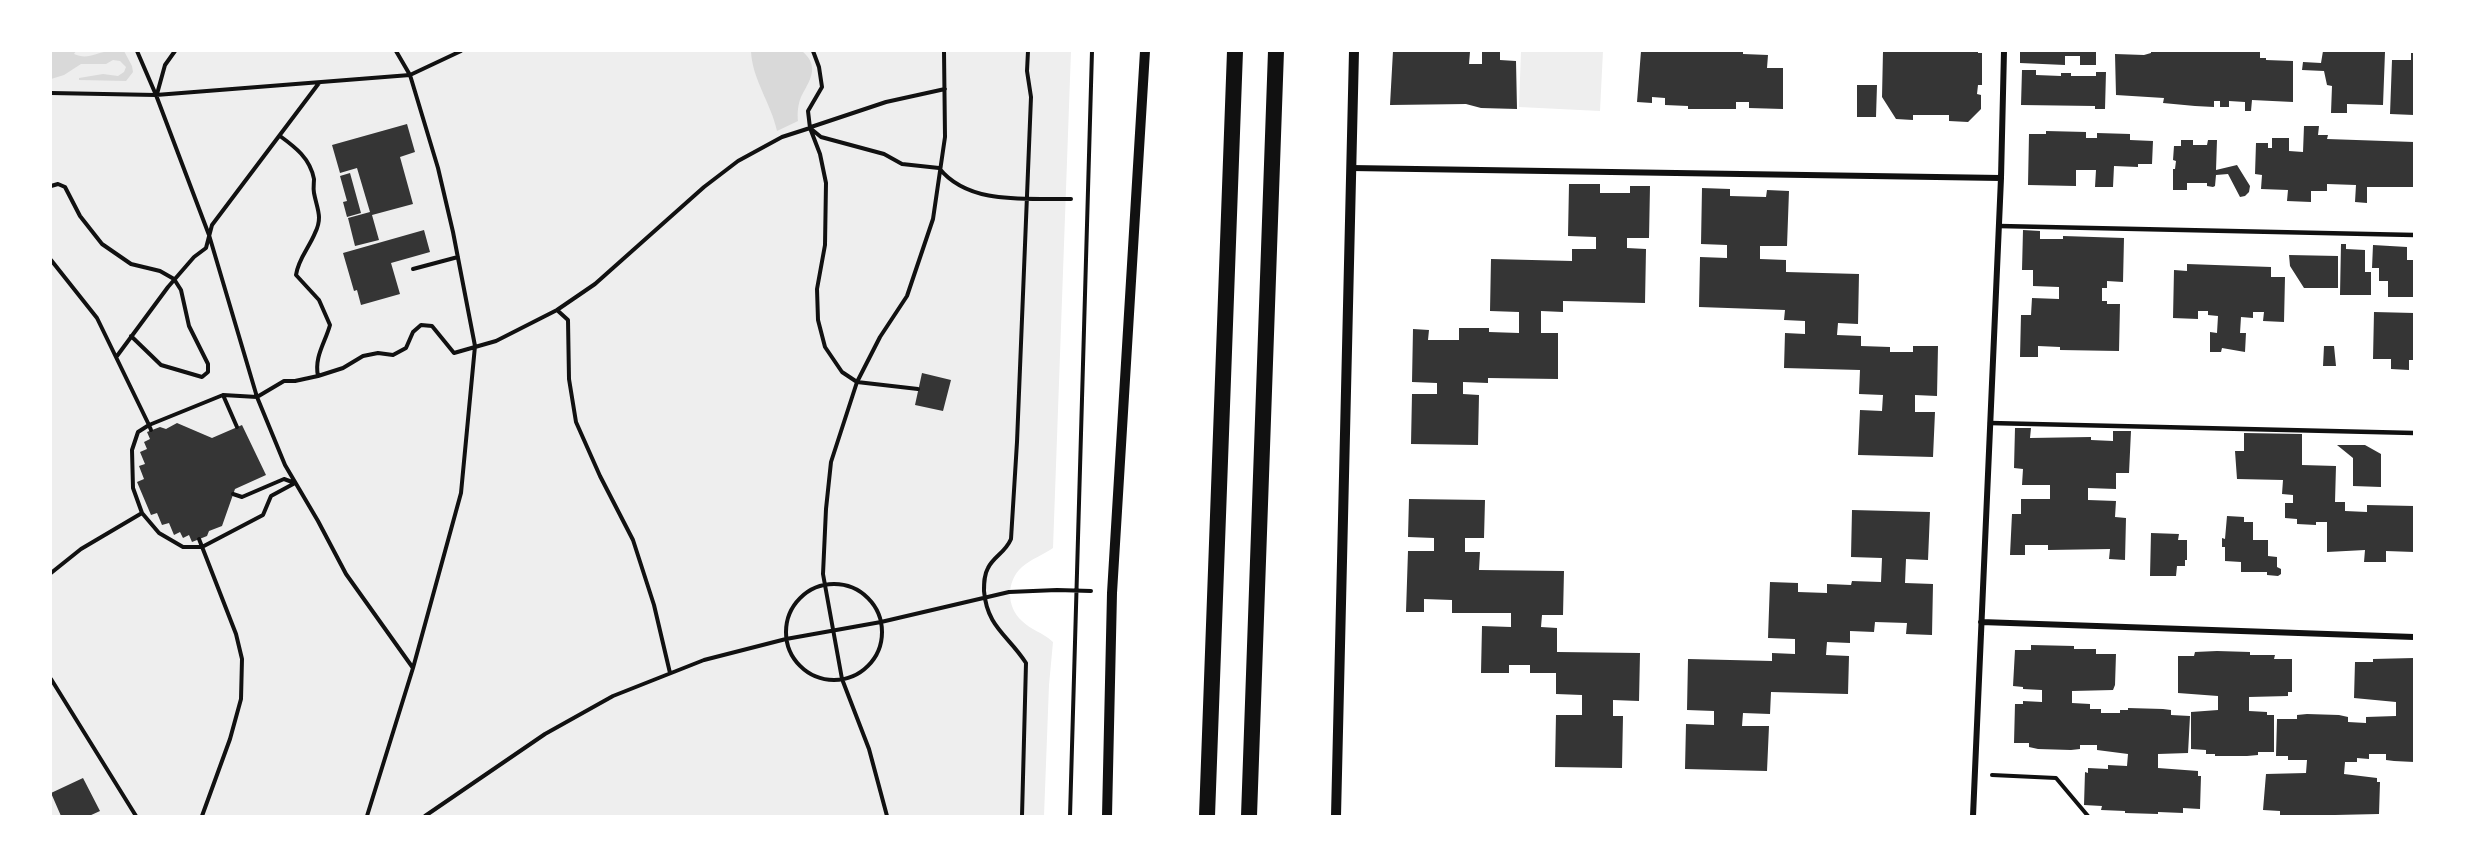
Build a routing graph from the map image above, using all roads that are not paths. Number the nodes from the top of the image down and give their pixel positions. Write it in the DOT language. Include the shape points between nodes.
graph roads {
  1 [pos="1145,51"];
  2 [pos="1236,51"];
  3 [pos="1276,51"];
  4 [pos="1354,51"];
  5 [pos="2004,51"];
  6 [pos="1350,168"];
  7 [pos="2001,178"];
  8 [pos="1999,226"];
  9 [pos="2414,235"];
  10 [pos="1990,423"];
  11 [pos="2414,433"];
  12 [pos="1981,622"];
  13 [pos="2414,637"];
  14 [pos="1107,816"];
  15 [pos="1205,816"];
  16 [pos="1249,816"];
  17 [pos="1336,816"];
  18 [pos="1973,816"];
  1 -- 14 [label="street" via="1112,593"];
  2 -- 15 [label="highway"];
  3 -- 16 [label="highway"];
  4 -- 6 [label="street"];
  5 -- 7 [label="street"];
  6 -- 7 [label="street"];
  6 -- 17 [label="street"];
  7 -- 8 [label="street"];
  8 -- 9 [label="lane"];
  8 -- 10 [label="street"];
  10 -- 11 [label="lane"];
  10 -- 12 [label="street"];
  12 -- 13 [label="street"];
  12 -- 18 [label="street"];
}
